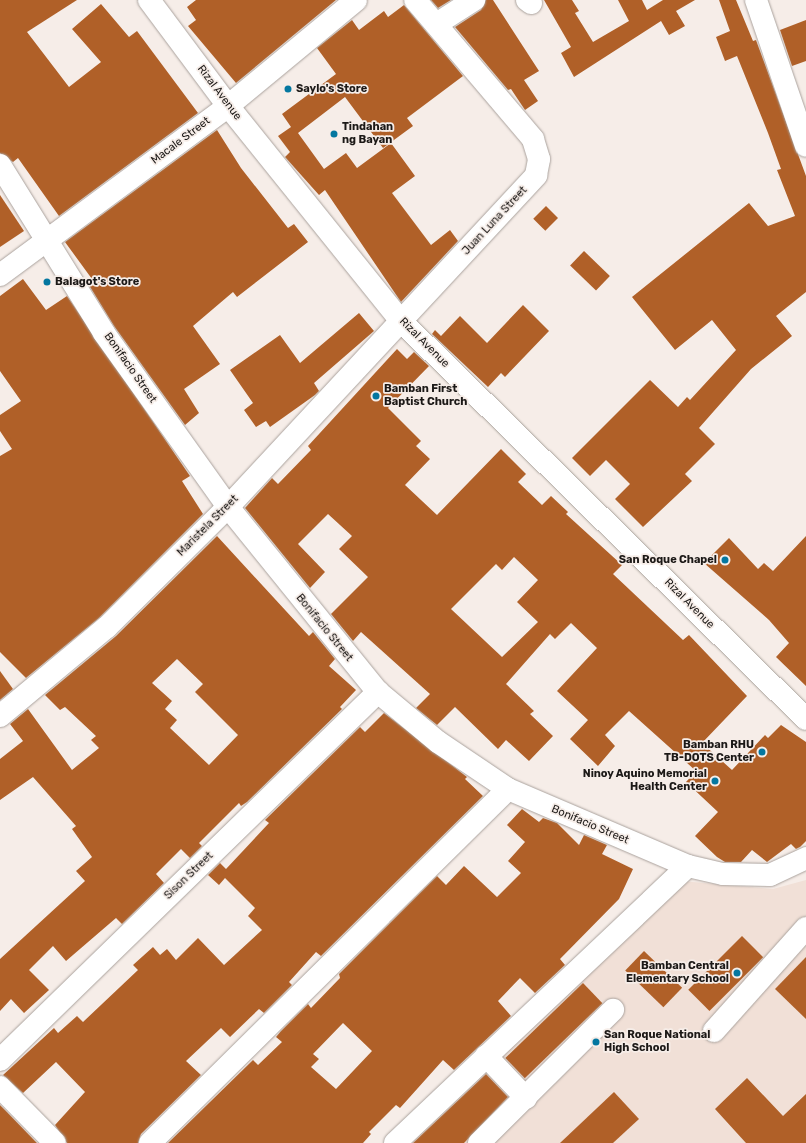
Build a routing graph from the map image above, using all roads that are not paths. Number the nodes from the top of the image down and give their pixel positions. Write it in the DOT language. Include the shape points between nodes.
graph roads {
  1 [pos="150,0"];
  2 [pos="356,0"];
  3 [pos="415,0"];
  4 [pos="474,0"];
  5 [pos="756,0"];
  6 [pos="438,23"];
  7 [pos="228,106"];
  8 [pos="806,146"];
  9 [pos="0,165"];
  10 [pos="45,242"];
  11 [pos="0,275"];
  12 [pos="400,320"];
  13 [pos="228,507"];
  14 [pos="378,692"];
  15 [pos="0,716"];
  16 [pos="806,719"];
  17 [pos="508,789"];
  18 [pos="806,858"];
  19 [pos="688,866"];
  20 [pos="806,928"];
  21 [pos="613,1010"];
  22 [pos="714,1032"];
  23 [pos="486,1056"];
  24 [pos="0,1060"];
  25 [pos="0,1087"];
  26 [pos="526,1098"];
  27 [pos="55,1143"];
  28 [pos="150,1143"];
  29 [pos="395,1143"];
  30 [pos="480,1143"];
  1 -- 7 [label="street, Rizal Avenue"];
  2 -- 7 [label="street, Macale Street"];
  3 -- 6 [label="street, Juan Luna Street"];
  4 -- 6 [label="street"];
  5 -- 8 [label="street"];
  6 -- 12 [label="street, Juan Luna Street" via="533,139 539,159 536,175 523,194"];
  7 -- 10 [label="street, Macale Street"];
  7 -- 12 [label="street, Rizal Avenue"];
  9 -- 10 [label="street, Bonifacio Street"];
  10 -- 11 [label="street, Macale Street"];
  10 -- 13 [label="street, Bonifacio Street" via="104,333"];
  12 -- 13 [label="street, Maristela Street"];
  12 -- 16 [label="street, Rizal Avenue"];
  13 -- 14 [label="street, Bonifacio Street"];
  13 -- 15 [label="street, Maristela Street" via="107,627"];
  14 -- 17 [label="street, Bonifacio Street" via="438,742"];
  14 -- 24 [label="street, Sison Street"];
  17 -- 19 [label="street, Bonifacio Street"];
  17 -- 28 [label="street"];
  18 -- 19 [label="street, Bonifacio Street" via="770,875 723,874"];
  19 -- 23 [label="street"];
  20 -- 22 [label="street"];
  21 -- 26 [label="street"];
  23 -- 26 [label="street"];
  23 -- 29 [label="street"];
  25 -- 27 [label="street"];
  26 -- 30 [label="street"];
}
